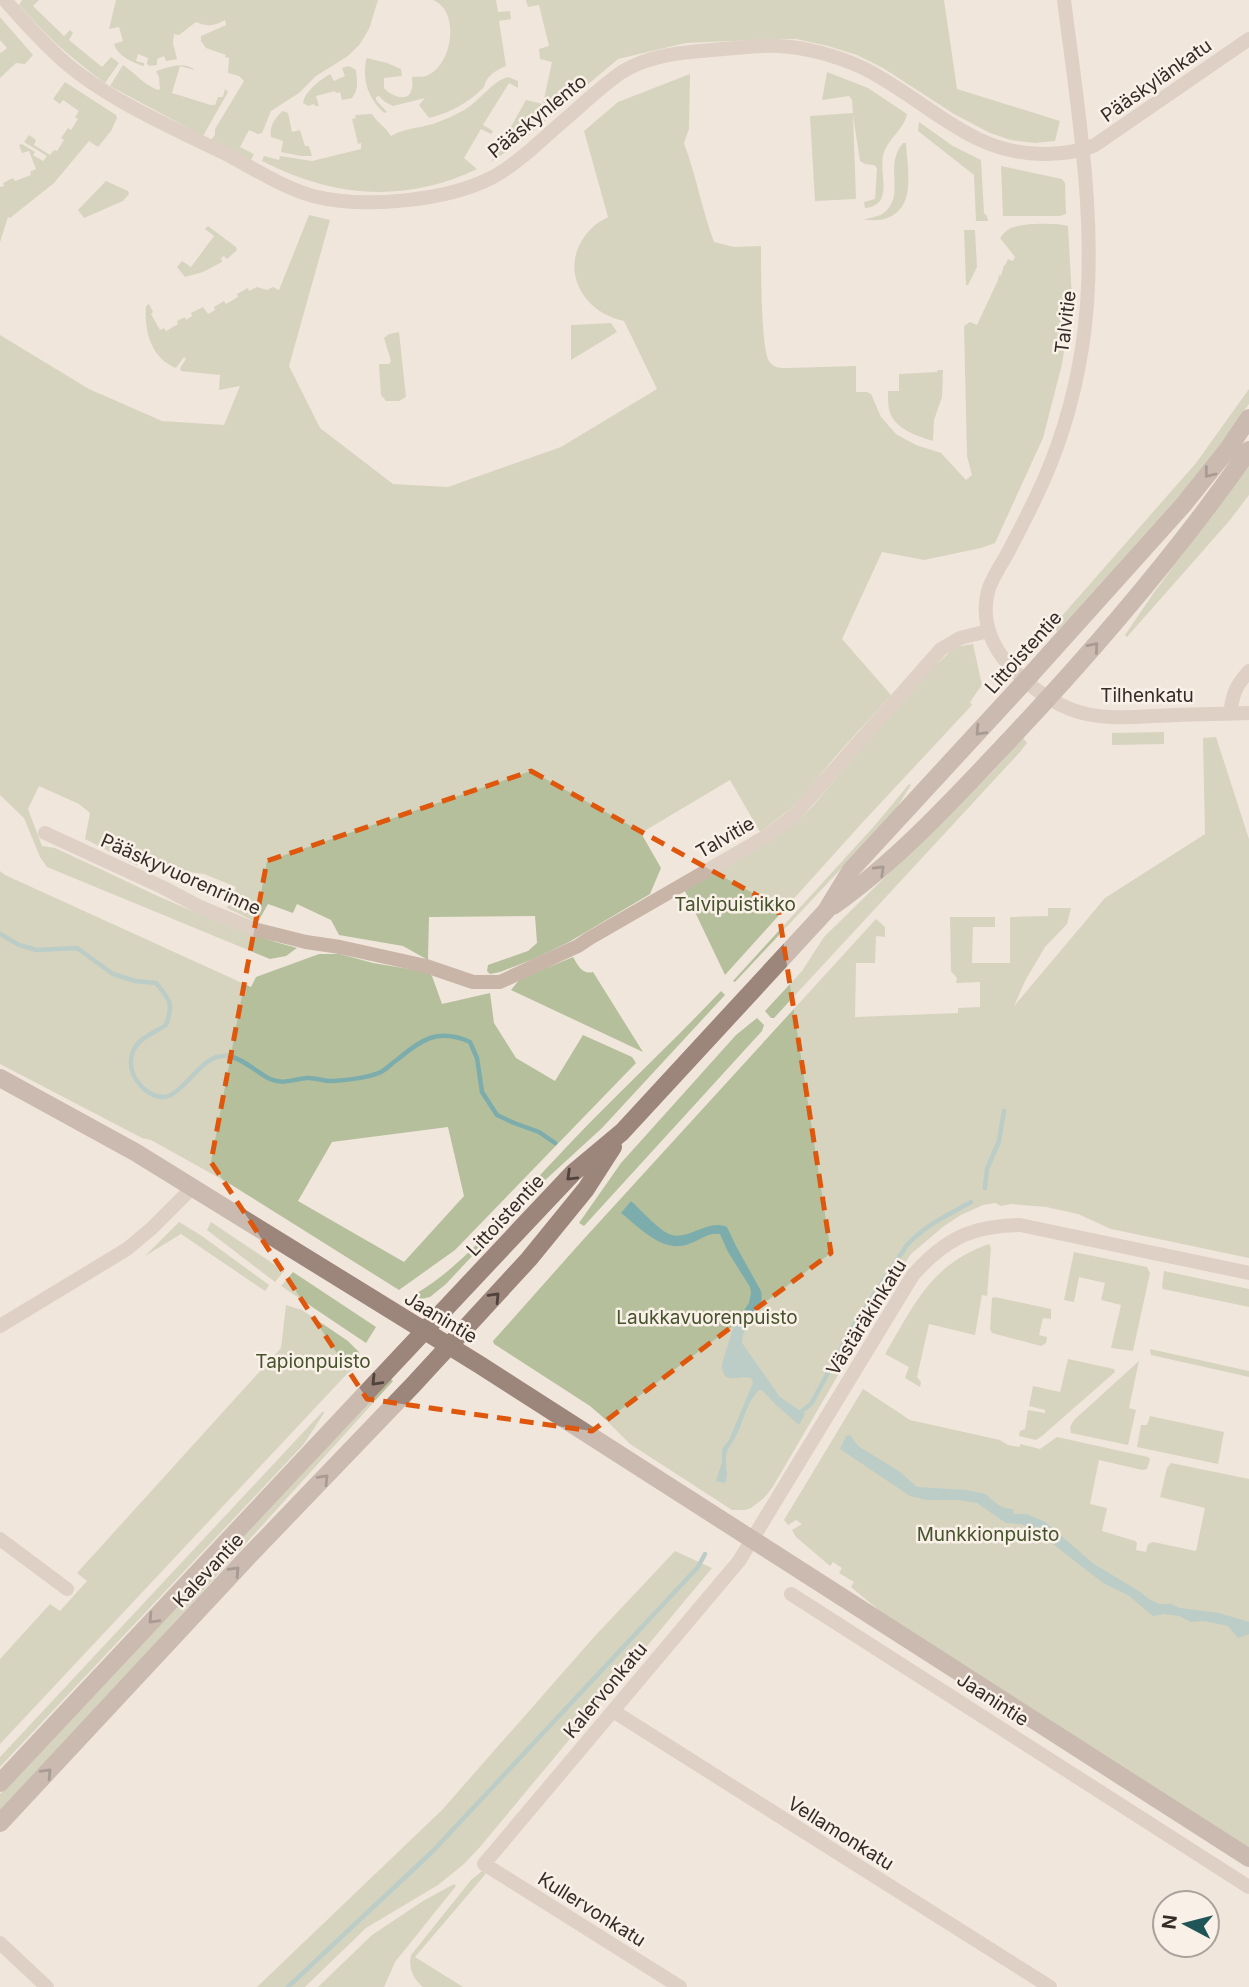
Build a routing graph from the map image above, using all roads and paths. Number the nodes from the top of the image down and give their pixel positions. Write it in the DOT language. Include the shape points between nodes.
graph roads {
  1 [pos="5,0"];
  2 [pos="1064,0"];
  3 [pos="1249,39"];
  4 [pos="1083,150"];
  5 [pos="1249,418"];
  6 [pos="1249,450"];
  7 [pos="988,631"];
  8 [pos="1249,671"];
  9 [pos="1026,680"];
  10 [pos="1048,698"];
  11 [pos="1249,713"];
  12 [pos="1230,714"];
  13 [pos="45,833"];
  14 [pos="826,911"];
  15 [pos="426,966"];
  16 [pos="0,1078"];
  17 [pos="622,1132"];
  18 [pos="192,1188"];
  19 [pos="1249,1273"];
  20 [pos="0,1326"];
  21 [pos="423,1332"];
  22 [pos="449,1347"];
  23 [pos="0,1539"];
  24 [pos="751,1539"];
  25 [pos="67,1588"];
  26 [pos="791,1594"];
  27 [pos="852,1605"];
  28 [pos="839,1625"];
  29 [pos="613,1711"];
  30 [pos="0,1783"];
  31 [pos="1157,1800"];
  32 [pos="1145,1821"];
  33 [pos="0,1823"];
  34 [pos="1249,1858"];
  35 [pos="484,1864"];
  36 [pos="1249,1887"];
  37 [pos="0,1943"];
  38 [pos="47,1987"];
  39 [pos="680,1987"];
  40 [pos="1050,1987"];
  1 -- 4 [label="street, Pääskynlento" via="61,59 95,84 312,196 395,202 451,192 494,177 623,72 650,59 746,47 805,50 860,67 996,148 1034,154"];
  2 -- 4 [label="street, Talvitie"];
  3 -- 4 [label="street, Pääskylänkatu"];
  4 -- 7 [label="street, Talvitie" via="1090,260 1082,349 1057,447 989,588"];
  5 -- 9 [label="main road, Littoistentie, one-way" via="1184,504"];
  10 -- 6 [label="main road, Littoistentie, one-way" via="1148,585"];
  7 -- 9 [label="street" via="998,651"];
  7 -- 15 [label="street, Talvitie" via="960,638 942,649 798,811 765,837 578,946 500,982 473,982"];
  8 -- 12 [label="street" via="1232,694"];
  9 -- 10 [label="street, Tilhenkatu"];
  9 -- 14 [label="main road, Littoistentie, one-way" via="851,870"];
  10 -- 12 [label="street, Tilhenkatu" via="1091,715"];
  14 -- 10 [label="main road, Littoistentie, one-way" via="866,883"];
  11 -- 12 [label="street, Tilhenkatu"];
  13 -- 15 [label="street, Pääskyvuorenrinne" via="254,929"];
  14 -- 17 [label="main road, Littoistentie"];
  16 -- 18 [label="main road, Jaanintie"];
  17 -- 21 [label="main road, Littoistentie, one-way" via="573,1173"];
  22 -- 17 [label="main road, Littoistentie, one-way" via="586,1189"];
  18 -- 20 [label="street" via="127,1249"];
  18 -- 21 [label="main road, Jaanintie"];
  19 -- 24 [label="street, Västäräkinkatu" via="1035,1227 1003,1225 966,1233 944,1245 913,1275"];
  21 -- 22 [label="main road, Jaanintie"];
  21 -- 30 [label="main road, Kalevantie, one-way"];
  22 -- 24 [label="main road, Jaanintie"];
  33 -- 22 [label="main road, Kalevantie, one-way"];
  23 -- 25 [label="street"];
  24 -- 27 [label="main road, Jaanintie"];
  24 -- 29 [label="street, Kalervonkatu" via="738,1561"];
  26 -- 28 [label="street, Jaanintie"];
  27 -- 28 [label="street"];
  27 -- 31 [label="main road, Jaanintie"];
  28 -- 32 [label="street, Jaanintie"];
  29 -- 35 [label="street, Kalervonkatu"];
  29 -- 40 [label="street, Vellamonkatu"];
  31 -- 32 [label="street"];
  31 -- 34 [label="main road, Jaanintie"];
  32 -- 36 [label="street, Jaanintie"];
  35 -- 39 [label="street, Kullervonkatu"];
  37 -- 38 [label="street"];
}
